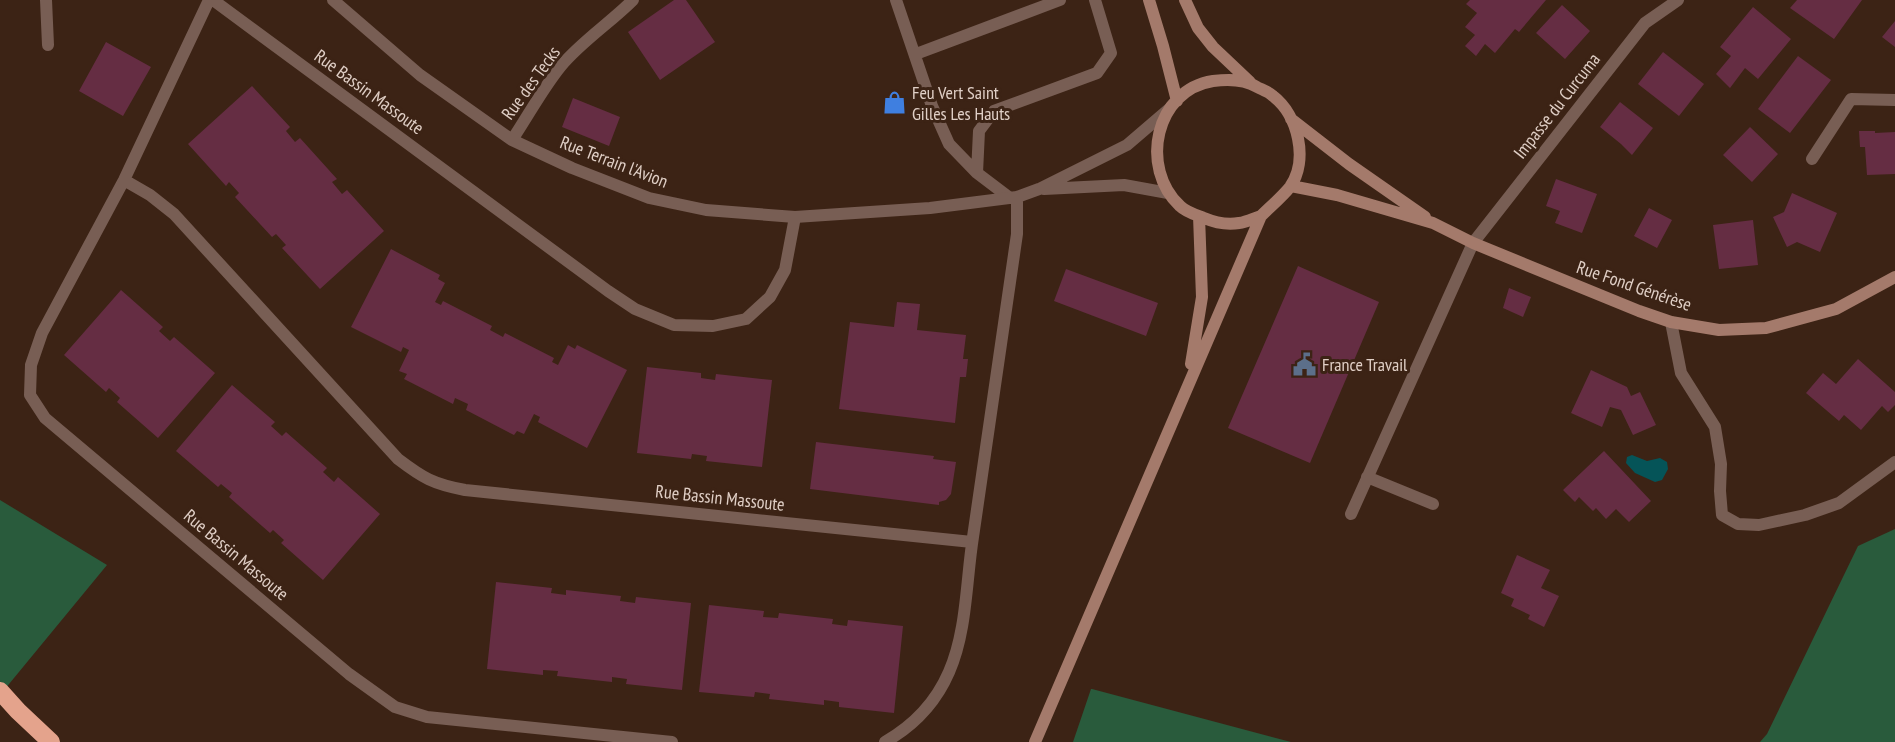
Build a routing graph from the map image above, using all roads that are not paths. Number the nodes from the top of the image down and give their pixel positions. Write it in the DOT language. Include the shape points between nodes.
graph roads {
  1 [pos="46,0"];
  2 [pos="209,0"];
  3 [pos="213,0"];
  4 [pos="333,0"];
  5 [pos="633,0"];
  6 [pos="896,0"];
  7 [pos="1060,0"];
  8 [pos="1095,0"];
  9 [pos="1149,0"];
  10 [pos="1185,0"];
  11 [pos="1678,0"];
  12 [pos="48,45"];
  13 [pos="916,54"];
  14 [pos="1251,83"];
  15 [pos="1895,100"];
  16 [pos="1174,103"];
  17 [pos="1292,119"];
  18 [pos="512,140"];
  19 [pos="1812,159"];
  20 [pos="977,173"];
  21 [pos="124,180"];
  22 [pos="1291,186"];
  23 [pos="1039,189"];
  24 [pos="1168,193"];
  25 [pos="1013,198"];
  26 [pos="1199,216"];
  27 [pos="1261,216"];
  28 [pos="795,217"];
  29 [pos="1433,223"];
  30 [pos="1473,243"];
  31 [pos="1895,277"];
  32 [pos="1671,322"];
  33 [pos="1189,381"];
  34 [pos="1895,462"];
  35 [pos="1367,477"];
  36 [pos="1433,504"];
  37 [pos="1351,514"];
  38 [pos="972,542"];
  39 [pos="0,691"];
  40 [pos="51,742"];
  41 [pos="672,742"];
  42 [pos="885,742"];
  43 [pos="1035,742"];
  1 -- 12 [label="street"];
  2 -- 21 [label="street, Rue Bassin Massoute"];
  3 -- 28 [label="street, Rue Bassin Massoute" via="608,291 635,309 674,325 713,326 746,319 770,297 786,270"];
  4 -- 18 [label="street, Rue Terrain l'Avion" via="420,75"];
  5 -- 18 [label="street, Rue des Tecks" via="560,66"];
  6 -- 13 [label="street"];
  7 -- 13 [label="street"];
  8 -- 20 [label="street" via="1111,53 1105,63 1097,73 994,111 979,131"];
  9 -- 16 [label="main road"];
  10 -- 14 [label="main road" via="1198,28 1213,47"];
  11 -- 30 [label="street, Impasse du Curcuma" via="1645,23"];
  13 -- 20 [label="street" via="949,144"];
  14 -- 16 [label="main road" via="1229,79 1208,82 1192,88"];
  14 -- 17 [label="main road" via="1274,97"];
  15 -- 19 [label="street" via="1851,99"];
  16 -- 23 [label="street, Rue Terrain l'Avion" via="1127,145"];
  16 -- 24 [label="main road" via="1158,133 1157,144 1157,165"];
  17 -- 22 [label="main road" via="1299,153"];
  17 -- 29 [label="main road, Rue Fond Générèse"];
  18 -- 28 [label="street, Rue Terrain l'Avion" via="649,198 706,210"];
  20 -- 25 [label="street"];
  21 -- 38 [label="street, Rue Bassin Massoute" via="174,214 398,459 438,485"];
  21 -- 41 [label="street, Rue Bassin Massoute" via="42,333 31,365 30,395 45,418 349,674 395,707 427,717"];
  22 -- 27 [label="main road"];
  22 -- 29 [label="main road, Rue Fond Générèse"];
  23 -- 24 [label="street, Rue Terrain l'Avion" via="1124,184"];
  23 -- 25 [label="street, Rue Terrain l'Avion"];
  24 -- 26 [label="main road" via="1181,208"];
  25 -- 28 [label="street, Rue Terrain l'Avion"];
  25 -- 38 [label="street" via="1017,234"];
  26 -- 27 [label="main road" via="1218,224 1240,223"];
  26 -- 33 [label="main road" via="1202,297"];
  27 -- 33 [label="main road"];
  29 -- 30 [label="main road, Rue Fond Générèse"];
  30 -- 32 [label="main road, Rue Fond Générèse"];
  30 -- 35 [label="street, Impasse du Curcuma"];
  31 -- 32 [label="main road, Rue Fond Générèse" via="1836,309 1766,328 1719,330"];
  32 -- 34 [label="street" via="1681,373 1715,427 1721,464 1722,515 1738,524 1759,525 1804,515 1839,503"];
  33 -- 43 [label="main road"];
  35 -- 36 [label="street"];
  35 -- 37 [label="street, Impasse du Curcuma"];
  38 -- 42 [label="street" via="961,631 949,672 926,709 903,732"];
  39 -- 40 [label="highway"];
}
